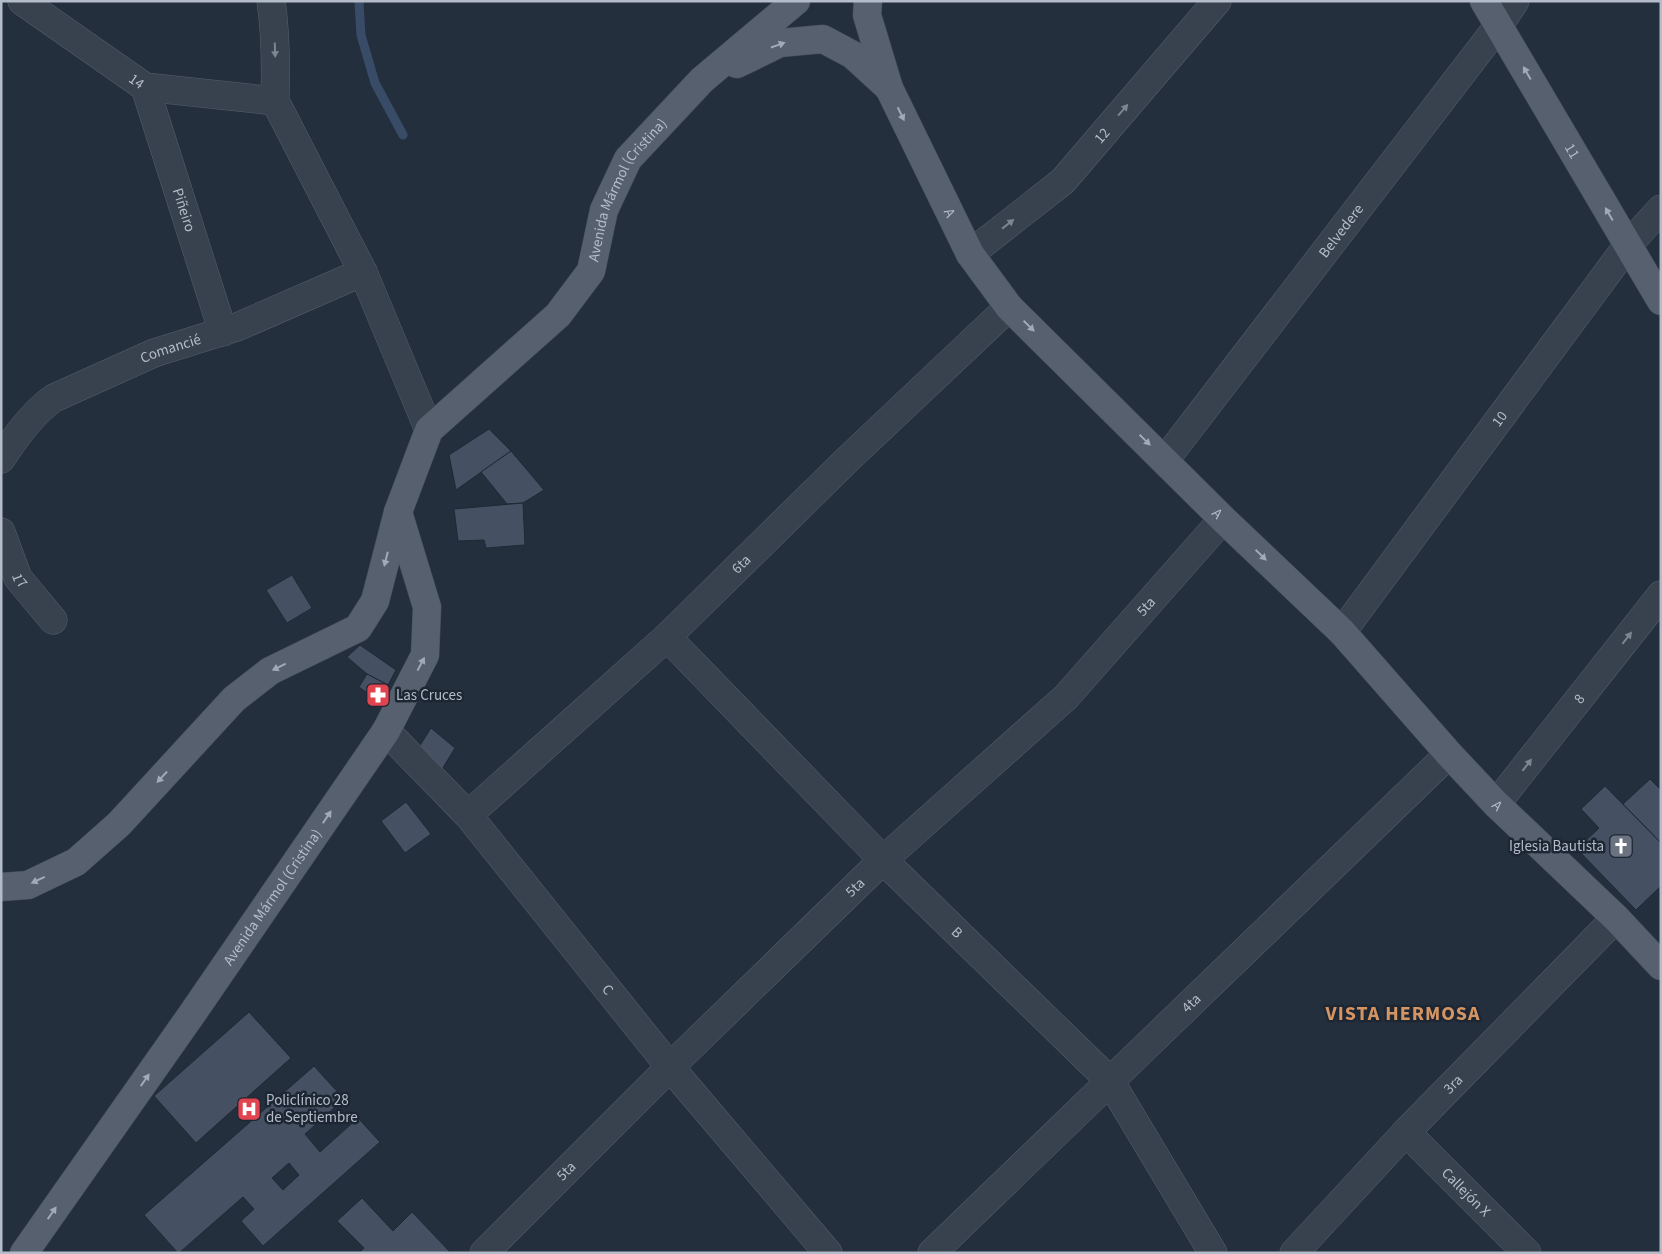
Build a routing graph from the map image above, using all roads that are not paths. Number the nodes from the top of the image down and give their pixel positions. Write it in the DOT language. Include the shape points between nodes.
graph roads {
  1 [pos="22,1"];
  2 [pos="271,1"];
  3 [pos="796,1"];
  4 [pos="868,1"];
  5 [pos="1217,1"];
  6 [pos="1484,1"];
  7 [pos="1515,1"];
  8 [pos="1499,25"];
  9 [pos="702,80"];
  10 [pos="145,87"];
  11 [pos="889,88"];
  12 [pos="275,101"];
  13 [pos="1661,208"];
  14 [pos="1628,246"];
  15 [pos="970,254"];
  16 [pos="364,272"];
  17 [pos="1661,301"];
  18 [pos="1009,307"];
  19 [pos="223,332"];
  20 [pos="429,430"];
  21 [pos="1,459"];
  22 [pos="1165,460"];
  23 [pos="398,512"];
  24 [pos="1223,519"];
  25 [pos="1,532"];
  26 [pos="1661,595"];
  27 [pos="53,620"];
  28 [pos="1342,632"];
  29 [pos="667,637"];
  30 [pos="386,731"];
  31 [pos="1449,754"];
  32 [pos="1496,804"];
  33 [pos="468,814"];
  34 [pos="883,860"];
  35 [pos="1,887"];
  36 [pos="1616,918"];
  37 [pos="1657,954"];
  38 [pos="670,1067"];
  39 [pos="1110,1081"];
  40 [pos="1406,1132"];
  41 [pos="33,1249"];
  42 [pos="484,1253"];
  43 [pos="828,1253"];
  44 [pos="932,1253"];
  45 [pos="1213,1253"];
  46 [pos="1294,1253"];
  47 [pos="1526,1253"];
  1 -- 10 [label="street, 14"];
  2 -- 12 [label="street, one-way"];
  3 -- 9 [label="main road, Avenida Mármol (Cristina)"];
  4 -- 11 [label="main road, A" via="866,15"];
  15 -- 5 [label="street, 12, one-way" via="1063,181"];
  6 -- 8 [label="main road, 11"];
  7 -- 8 [label="street, Belvedere"];
  14 -- 8 [label="main road, 11, one-way"];
  8 -- 22 [label="street, Belvedere"];
  9 -- 11 [label="main road, one-way" via="780,43 823,39 853,55"];
  9 -- 20 [label="main road, Avenida Mármol (Cristina)" via="628,159 604,210 591,271 558,315"];
  10 -- 12 [label="street, 14"];
  10 -- 19 [label="street, Piñeiro"];
  11 -- 15 [label="main road, A, one-way"];
  12 -- 16 [label="street"];
  13 -- 14 [label="street, 10"];
  14 -- 17 [label="main road, 11"];
  14 -- 28 [label="street, 10"];
  15 -- 18 [label="main road, A"];
  16 -- 19 [label="street, Comancié"];
  16 -- 20 [label="street"];
  18 -- 22 [label="main road, A, one-way"];
  18 -- 29 [label="street, 6ta"];
  19 -- 21 [label="street, Comancié" via="154,353 54,398 43,406"];
  20 -- 23 [label="main road"];
  22 -- 24 [label="main road, A"];
  30 -- 23 [label="main road, Avenida Mármol (Cristina), one-way" via="426,655 427,607"];
  23 -- 35 [label="main road, one-way" via="375,600 358,628 270,671 234,699 119,824 76,862 28,885"];
  24 -- 28 [label="main road, A, one-way"];
  24 -- 34 [label="street, 5ta" via="1066,697"];
  25 -- 27 [label="street, 17" via="18,578"];
  32 -- 26 [label="street, 8, one-way"];
  28 -- 31 [label="main road, A"];
  29 -- 33 [label="street, 6ta"];
  29 -- 34 [label="street, B"];
  30 -- 33 [label="street, C"];
  41 -- 30 [label="main road, Avenida Mármol (Cristina), one-way"];
  31 -- 32 [label="main road, A"];
  31 -- 39 [label="street, 4ta"];
  32 -- 36 [label="main road, A"];
  33 -- 38 [label="street, C"];
  34 -- 38 [label="street, 5ta"];
  34 -- 39 [label="street, B"];
  36 -- 37 [label="main road, A"];
  36 -- 40 [label="street, 3ra"];
  38 -- 42 [label="street, 5ta"];
  38 -- 43 [label="street, C"];
  39 -- 44 [label="street, 4ta"];
  39 -- 45 [label="street, B"];
  40 -- 46 [label="street, 3ra"];
  40 -- 47 [label="street, Callejón X"];
}
